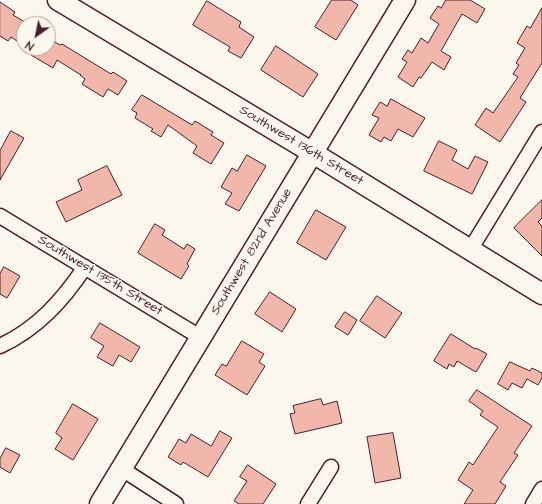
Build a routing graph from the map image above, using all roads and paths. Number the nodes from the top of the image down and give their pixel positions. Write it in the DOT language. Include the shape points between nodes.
graph roads {
  1 [pos="403,1"];
  2 [pos="70,3"];
  3 [pos="542,132"];
  4 [pos="313,153"];
  5 [pos="0,216"];
  6 [pos="470,250"];
  7 [pos="85,267"];
  8 [pos="542,294"];
  9 [pos="200,337"];
  10 [pos="0,346"];
  11 [pos="331,467"];
  12 [pos="122,469"];
  13 [pos="542,489"];
  14 [pos="100,504"];
  15 [pos="176,504"];
  16 [pos="308,504"];
  17 [pos="533,504"];
  1 -- 4 [label="street, Southwest 82nd Avenue"];
  2 -- 4 [label="street, Southwest 136th Street"];
  3 -- 6 [label="street"];
  4 -- 6 [label="street, Southwest 136th Street"];
  4 -- 9 [label="street, Southwest 82nd Avenue"];
  5 -- 7 [label="street, Southwest 135th Street"];
  6 -- 8 [label="street, Southwest 136th Street"];
  7 -- 9 [label="street, Southwest 135th Street"];
  7 -- 10 [label="street" via="43,318"];
  9 -- 12 [label="street, Southwest 82nd Avenue"];
  11 -- 16 [label="street"];
  12 -- 14 [label="street, Southwest 82nd Avenue"];
  12 -- 15 [label="street"];
  13 -- 17 [label="street"];
}
